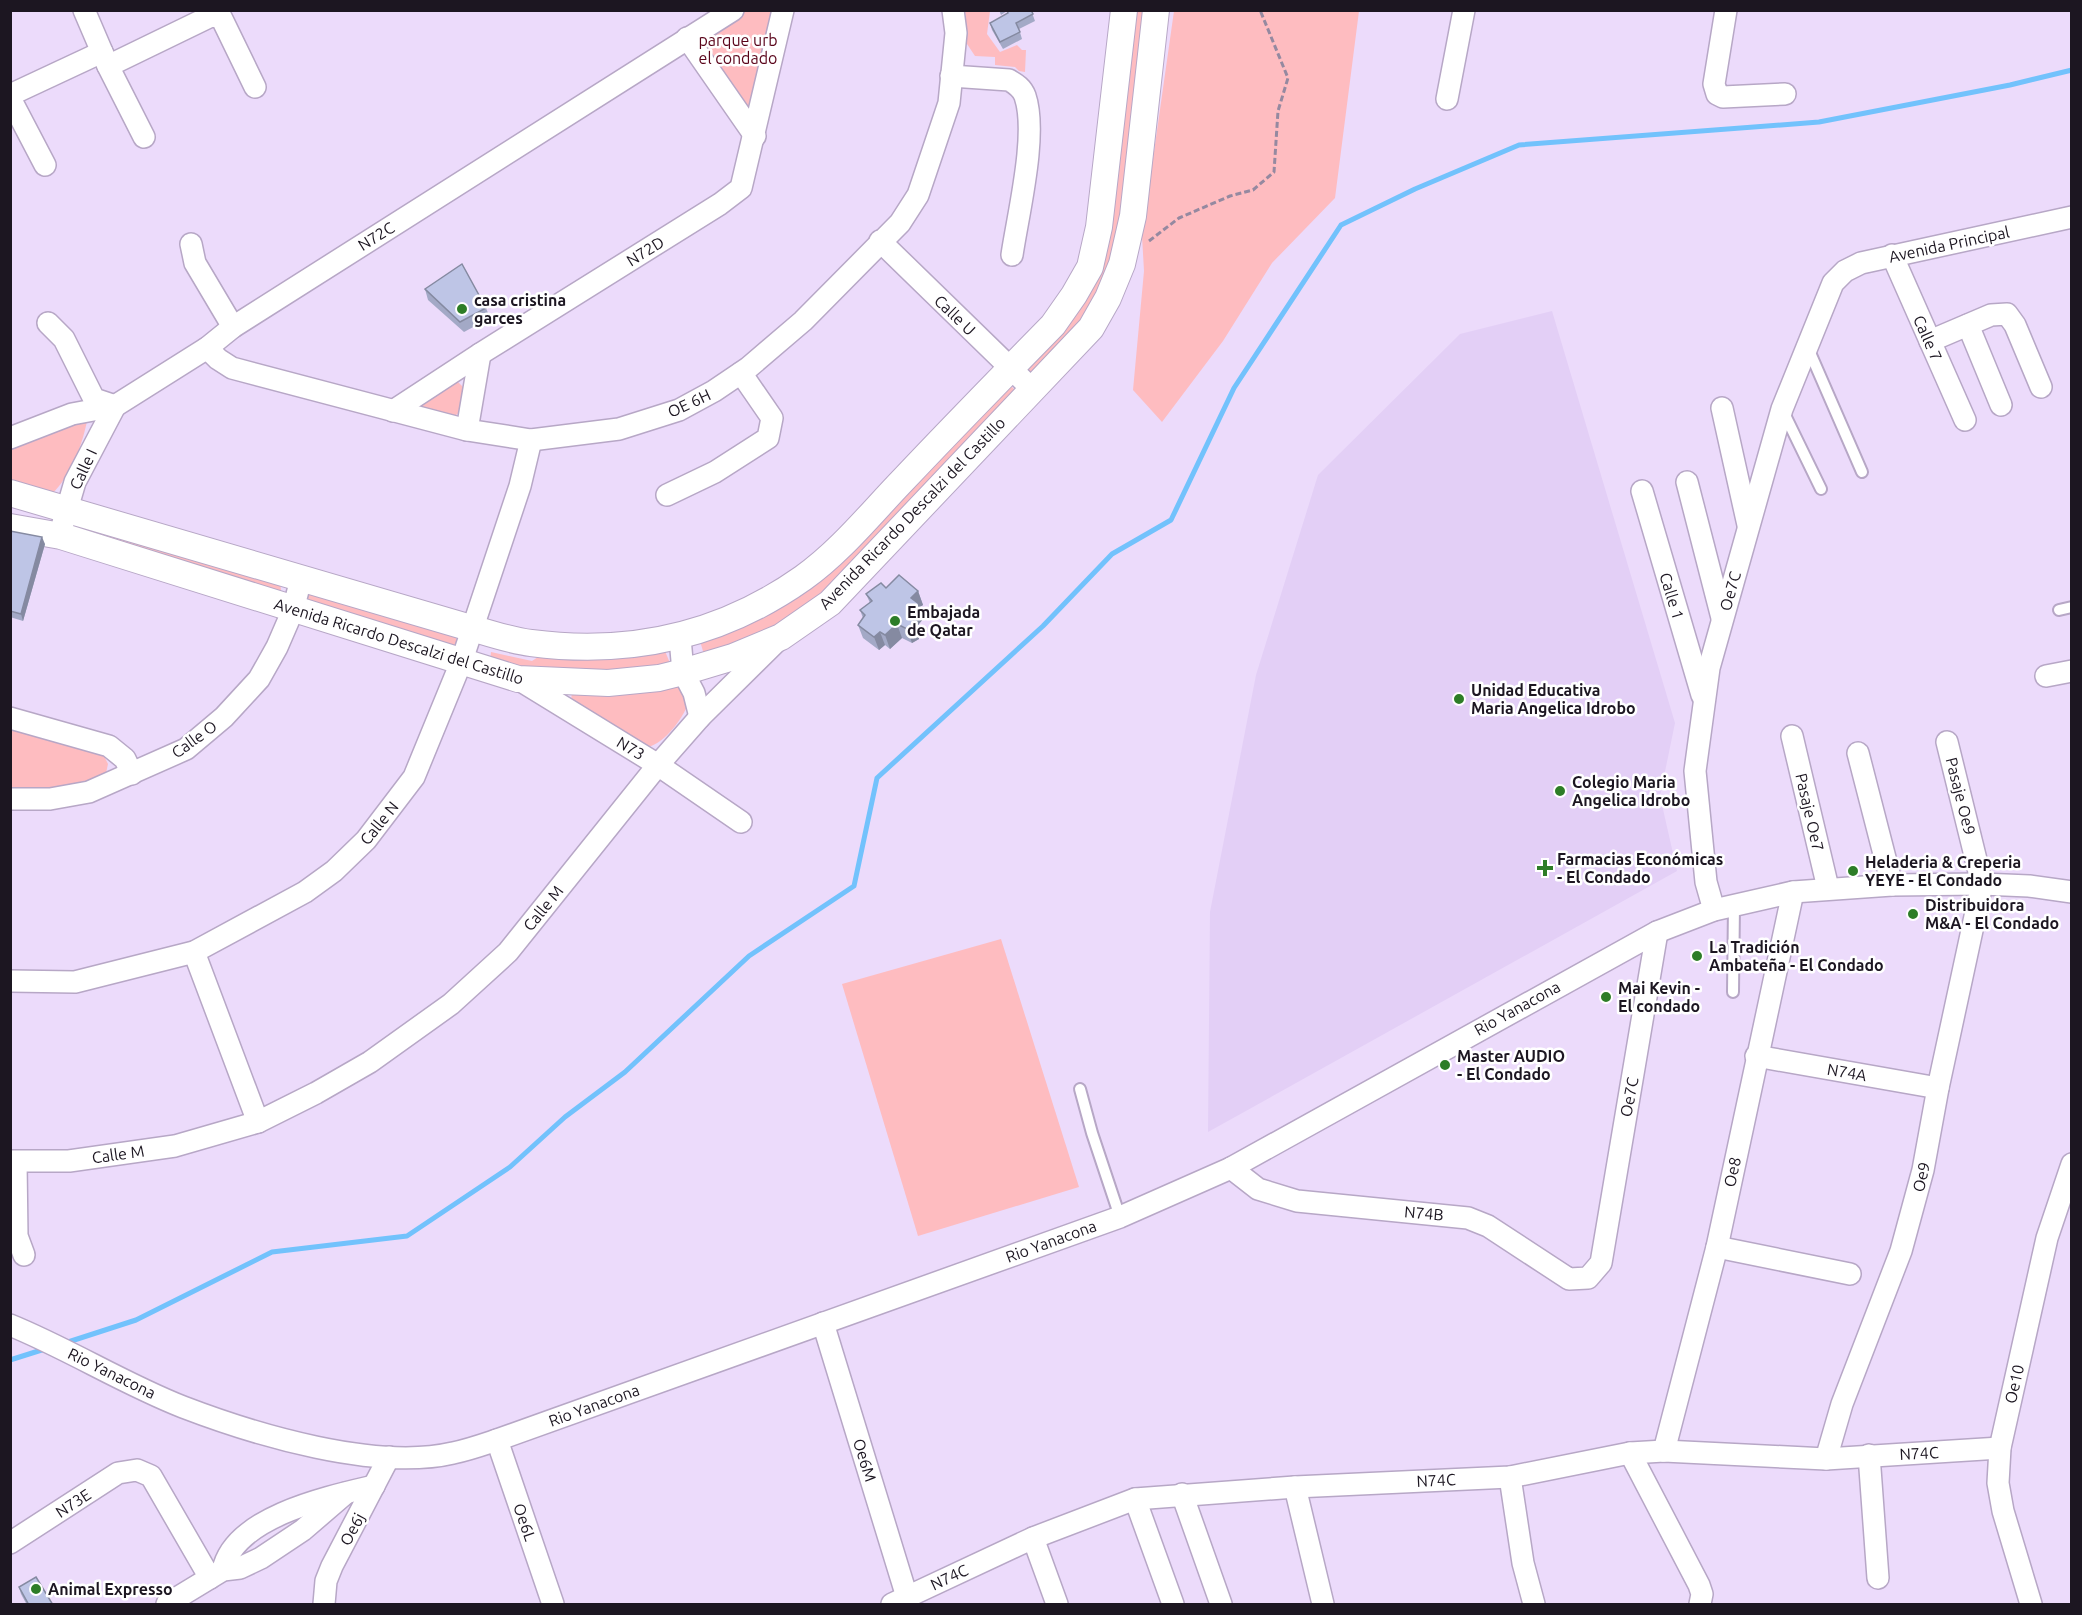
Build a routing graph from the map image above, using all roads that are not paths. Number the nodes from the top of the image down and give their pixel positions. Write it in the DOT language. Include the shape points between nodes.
graph roads {
  1 [pos="84,10"];
  2 [pos="733,10"];
  3 [pos="783,10"];
  4 [pos="953,10"];
  5 [pos="1124,10"];
  6 [pos="1156,10"];
  7 [pos="1464,10"];
  8 [pos="1726,10"];
  9 [pos="687,38"];
  10 [pos="105,59"];
  11 [pos="951,76"];
  12 [pos="255,87"];
  13 [pos="1785,93"];
  14 [pos="10,97"];
  15 [pos="1447,99"];
  16 [pos="755,136"];
  17 [pos="144,137"];
  18 [pos="45,165"];
  19 [pos="2071,219"];
  20 [pos="880,241"];
  21 [pos="191,244"];
  22 [pos="1011,255"];
  23 [pos="1892,255"];
  24 [pos="1833,284"];
  25 [pos="48,323"];
  26 [pos="1968,325"];
  27 [pos="233,327"];
  28 [pos="1930,340"];
  29 [pos="1808,347"];
  30 [pos="207,348"];
  31 [pos="480,354"];
  32 [pos="1010,369"];
  33 [pos="741,373"];
  34 [pos="2041,387"];
  35 [pos="1031,388"];
  36 [pos="2001,405"];
  37 [pos="115,406"];
  38 [pos="1722,408"];
  39 [pos="1782,409"];
  40 [pos="393,411"];
  41 [pos="1965,420"];
  42 [pos="467,430"];
  43 [pos="10,438"];
  44 [pos="531,440"];
  45 [pos="1862,472"];
  46 [pos="1687,482"];
  47 [pos="1821,489"];
  48 [pos="1642,491"];
  49 [pos="10,493"];
  50 [pos="667,495"];
  51 [pos="66,509"];
  52 [pos="10,527"];
  53 [pos="1749,528"];
  54 [pos="60,536"];
  55 [pos="302,579"];
  56 [pos="2072,608"];
  57 [pos="293,610"];
  58 [pos="2059,610"];
  59 [pos="1722,619"];
  60 [pos="474,630"];
  61 [pos="781,637"];
  62 [pos="680,638"];
  63 [pos="462,660"];
  64 [pos="2072,670"];
  65 [pos="682,672"];
  66 [pos="2046,676"];
  67 [pos="518,679"];
  68 [pos="1703,700"];
  69 [pos="700,717"];
  70 [pos="10,718"];
  71 [pos="1792,736"];
  72 [pos="1947,742"];
  73 [pos="1858,753"];
  74 [pos="658,765"];
  75 [pos="132,774"];
  76 [pos="10,799"];
  77 [pos="741,822"];
  78 [pos="1982,884"];
  79 [pos="1892,885"];
  80 [pos="1828,888"];
  81 [pos="1793,892"];
  82 [pos="2072,892"];
  83 [pos="1724,908"];
  84 [pos="1657,932"];
  85 [pos="194,952"];
  86 [pos="10,981"];
  87 [pos="1733,992"];
  88 [pos="1756,1056"];
  89 [pos="1938,1088"];
  90 [pos="1080,1089"];
  91 [pos="258,1122"];
  92 [pos="13,1162"];
  93 [pos="2072,1164"];
  94 [pos="1231,1168"];
  95 [pos="1120,1216"];
  96 [pos="1717,1247"];
  97 [pos="24,1255"];
  98 [pos="1601,1263"];
  99 [pos="1850,1274"];
  100 [pos="823,1323"];
  101 [pos="20,1328"];
  102 [pos="497,1440"];
  103 [pos="2000,1448"];
  104 [pos="1664,1452"];
  105 [pos="1630,1453"];
  106 [pos="1869,1455"];
  107 [pos="390,1457"];
  108 [pos="1826,1459"];
  109 [pos="1510,1477"];
  110 [pos="374,1486"];
  111 [pos="1295,1486"];
  112 [pos="346,1493"];
  113 [pos="1182,1494"];
  114 [pos="1135,1499"];
  115 [pos="1033,1538"];
  116 [pos="10,1544"];
  117 [pos="216,1574"];
  118 [pos="1878,1578"];
  119 [pos="900,1600"];
  120 [pos="170,1604"];
  121 [pos="324,1605"];
  122 [pos="553,1605"];
  123 [pos="1057,1605"];
  124 [pos="1173,1605"];
  125 [pos="1221,1605"];
  126 [pos="1323,1605"];
  127 [pos="1534,1605"];
  128 [pos="1700,1605"];
  129 [pos="2031,1605"];
  1 -- 10 [label="street"];
  2 -- 9 [label="street, N72C"];
  3 -- 16 [label="street, N72D"];
  4 -- 11 [label="street, OE 6H" via="956,33"];
  5 -- 32 [label="street, Avenida Ricardo Descalzi del Castillo" via="1099,227 1090,267 1053,325"];
  6 -- 35 [label="street, Avenida Ricardo Descalzi del Castillo" via="1133,216 1122,264 1091,328"];
  7 -- 15 [label="street"];
  8 -- 13 [label="street" via="1714,84 1717,94 1723,97"];
  9 -- 16 [label="street"];
  9 -- 27 [label="street, N72C"];
  10 -- 12 [label="street" via="211,16 221,17"];
  10 -- 14 [label="street"];
  10 -- 17 [label="street"];
  11 -- 20 [label="street, OE 6H" via="949,103 918,195 900,223"];
  11 -- 22 [label="street" via="1009,80 1024,95 1029,119 1028,151"];
  14 -- 18 [label="street"];
  16 -- 31 [label="street, N72D" via="741,188"];
  19 -- 23 [label="street, Avenida Principal"];
  20 -- 32 [label="street, Calle U"];
  20 -- 33 [label="street, OE 6H" via="804,321"];
  21 -- 27 [label="street" via="195,262"];
  23 -- 24 [label="street, Avenida Principal" via="1861,263"];
  23 -- 28 [label="street, Calle 7"];
  24 -- 29 [label="street, Oe7C"];
  25 -- 37 [label="street" via="64,339 94,399"];
  26 -- 28 [label="street"];
  26 -- 34 [label="street" via="2003,313 2012,319"];
  26 -- 36 [label="street"];
  27 -- 30 [label="street, N72C"];
  28 -- 41 [label="street, Calle 7"];
  29 -- 39 [label="street, Oe7C"];
  29 -- 45 [label="lane"];
  30 -- 37 [label="street, N72C"];
  30 -- 40 [label="street, OE 6H" via="232,368"];
  31 -- 40 [label="street, N72D"];
  31 -- 42 [label="street"];
  32 -- 35 [label="street, Calle U"];
  32 -- 62 [label="street, Avenida Ricardo Descalzi del Castillo" via="844,541 804,577 761,603"];
  33 -- 44 [label="street, OE 6H" via="679,411 619,429"];
  33 -- 50 [label="street" via="771,418 768,438 715,472"];
  35 -- 61 [label="street, Avenida Ricardo Descalzi del Castillo" via="830,603"];
  37 -- 43 [label="street, N72C" via="72,414"];
  37 -- 51 [label="street, Calle I" via="75,482"];
  38 -- 53 [label="street"];
  39 -- 47 [label="lane"];
  39 -- 53 [label="street, Oe7C"];
  40 -- 42 [label="street, OE 6H"];
  42 -- 44 [label="street, OE 6H"];
  44 -- 60 [label="street, Calle N"];
  46 -- 59 [label="street"];
  48 -- 68 [label="street, Calle 1"];
  49 -- 51 [label="street, Avenida Ricardo Descalzi del Castillo"];
  51 -- 54 [label="street, Calle I"];
  51 -- 55 [label="street, Avenida Ricardo Descalzi del Castillo"];
  52 -- 54 [label="street, Avenida Ricardo Descalzi del Castillo"];
  53 -- 59 [label="street, Oe7C"];
  54 -- 57 [label="street, Avenida Ricardo Descalzi del Castillo"];
  55 -- 57 [label="street, Calle O"];
  55 -- 60 [label="street, Avenida Ricardo Descalzi del Castillo"];
  56 -- 58 [label="lane"];
  57 -- 63 [label="street, Avenida Ricardo Descalzi del Castillo"];
  57 -- 75 [label="street, Calle O" via="259,680 224,717 186,748"];
  59 -- 68 [label="street, Oe7C"];
  60 -- 62 [label="street, Avenida Ricardo Descalzi del Castillo" via="529,643 576,648 630,646"];
  60 -- 63 [label="street, Calle N"];
  61 -- 65 [label="street, Avenida Ricardo Descalzi del Castillo"];
  61 -- 69 [label="street, Calle M"];
  62 -- 65 [label="street"];
  63 -- 67 [label="street, Avenida Ricardo Descalzi del Castillo"];
  63 -- 85 [label="street, Calle N" via="414,777 366,840 305,892"];
  64 -- 66 [label="street"];
  65 -- 67 [label="street, Avenida Ricardo Descalzi del Castillo" via="608,683"];
  65 -- 69 [label="street" via="694,693"];
  67 -- 74 [label="street, N73"];
  68 -- 83 [label="street, Oe7C" via="1695,771 1706,882"];
  69 -- 74 [label="street, Calle M"];
  70 -- 75 [label="street" via="109,746 125,759"];
  71 -- 80 [label="street, Pasaje Oe7"];
  72 -- 78 [label="street, Pasaje Oe9"];
  73 -- 79 [label="street"];
  74 -- 77 [label="street, N73"];
  74 -- 91 [label="street, Calle M" via="508,952 451,1004 370,1062"];
  75 -- 76 [label="street, Calle O" via="89,792 50,799"];
  78 -- 79 [label="street, Rio Yanacona"];
  78 -- 82 [label="street, Rio Yanacona"];
  78 -- 89 [label="street, Oe9"];
  79 -- 80 [label="street, Rio Yanacona"];
  80 -- 81 [label="street, Rio Yanacona"];
  81 -- 83 [label="street, Rio Yanacona"];
  81 -- 88 [label="street, Oe8"];
  83 -- 84 [label="street, Rio Yanacona"];
  83 -- 87 [label="lane"];
  84 -- 94 [label="street, Rio Yanacona"];
  84 -- 98 [label="street, Oe7C"];
  85 -- 86 [label="street, Calle N" via="75,982"];
  85 -- 91 [label="street"];
  88 -- 89 [label="street, N74A"];
  88 -- 96 [label="street, Oe8"];
  89 -- 108 [label="street, Oe9" via="1923,1170 1901,1251 1842,1404"];
  90 -- 95 [label="lane"];
  91 -- 92 [label="street, Calle M" via="174,1146 69,1161"];
  92 -- 97 [label="street" via="17,1236"];
  93 -- 103 [label="street, Oe10" via="2048,1238"];
  94 -- 95 [label="street, Rio Yanacona"];
  94 -- 98 [label="street, N74B" via="1258,1189 1297,1201 1468,1218 1488,1226 1569,1279 1588,1278"];
  95 -- 100 [label="street, Rio Yanacona"];
  96 -- 99 [label="street"];
  96 -- 104 [label="street, Oe8"];
  100 -- 102 [label="street, Rio Yanacona"];
  100 -- 119 [label="street, Oe6M"];
  101 -- 107 [label="street, Rio Yanacona" via="182,1407 276,1438"];
  102 -- 107 [label="street, Rio Yanacona" via="452,1454"];
  102 -- 122 [label="street, Oe6L"];
  103 -- 106 [label="street, N74C"];
  103 -- 129 [label="street, Oe10" via="1998,1483 2003,1511"];
  104 -- 105 [label="street, N74C"];
  104 -- 108 [label="street, N74C"];
  105 -- 109 [label="street, N74C"];
  105 -- 128 [label="street" via="1699,1585"];
  106 -- 108 [label="street, N74C"];
  106 -- 118 [label="street"];
  107 -- 110 [label="street, Oe6j"];
  109 -- 111 [label="street, N74C"];
  109 -- 127 [label="street" via="1523,1563"];
  110 -- 112 [label="street"];
  110 -- 121 [label="street, Oe6j" via="332,1566"];
  111 -- 113 [label="street, N74C"];
  111 -- 126 [label="street"];
  112 -- 117 [label="street" via="303,1530 261,1558"];
  112 -- 117 [label="street" via="303,1505 254,1529 229,1550"];
  113 -- 114 [label="street, N74C"];
  113 -- 125 [label="street"];
  114 -- 115 [label="street, N74C"];
  114 -- 124 [label="street"];
  115 -- 119 [label="street, N74C"];
  115 -- 123 [label="street"];
  116 -- 117 [label="street, N73E" via="118,1473 137,1470 151,1476"];
  117 -- 120 [label="street"];
}
